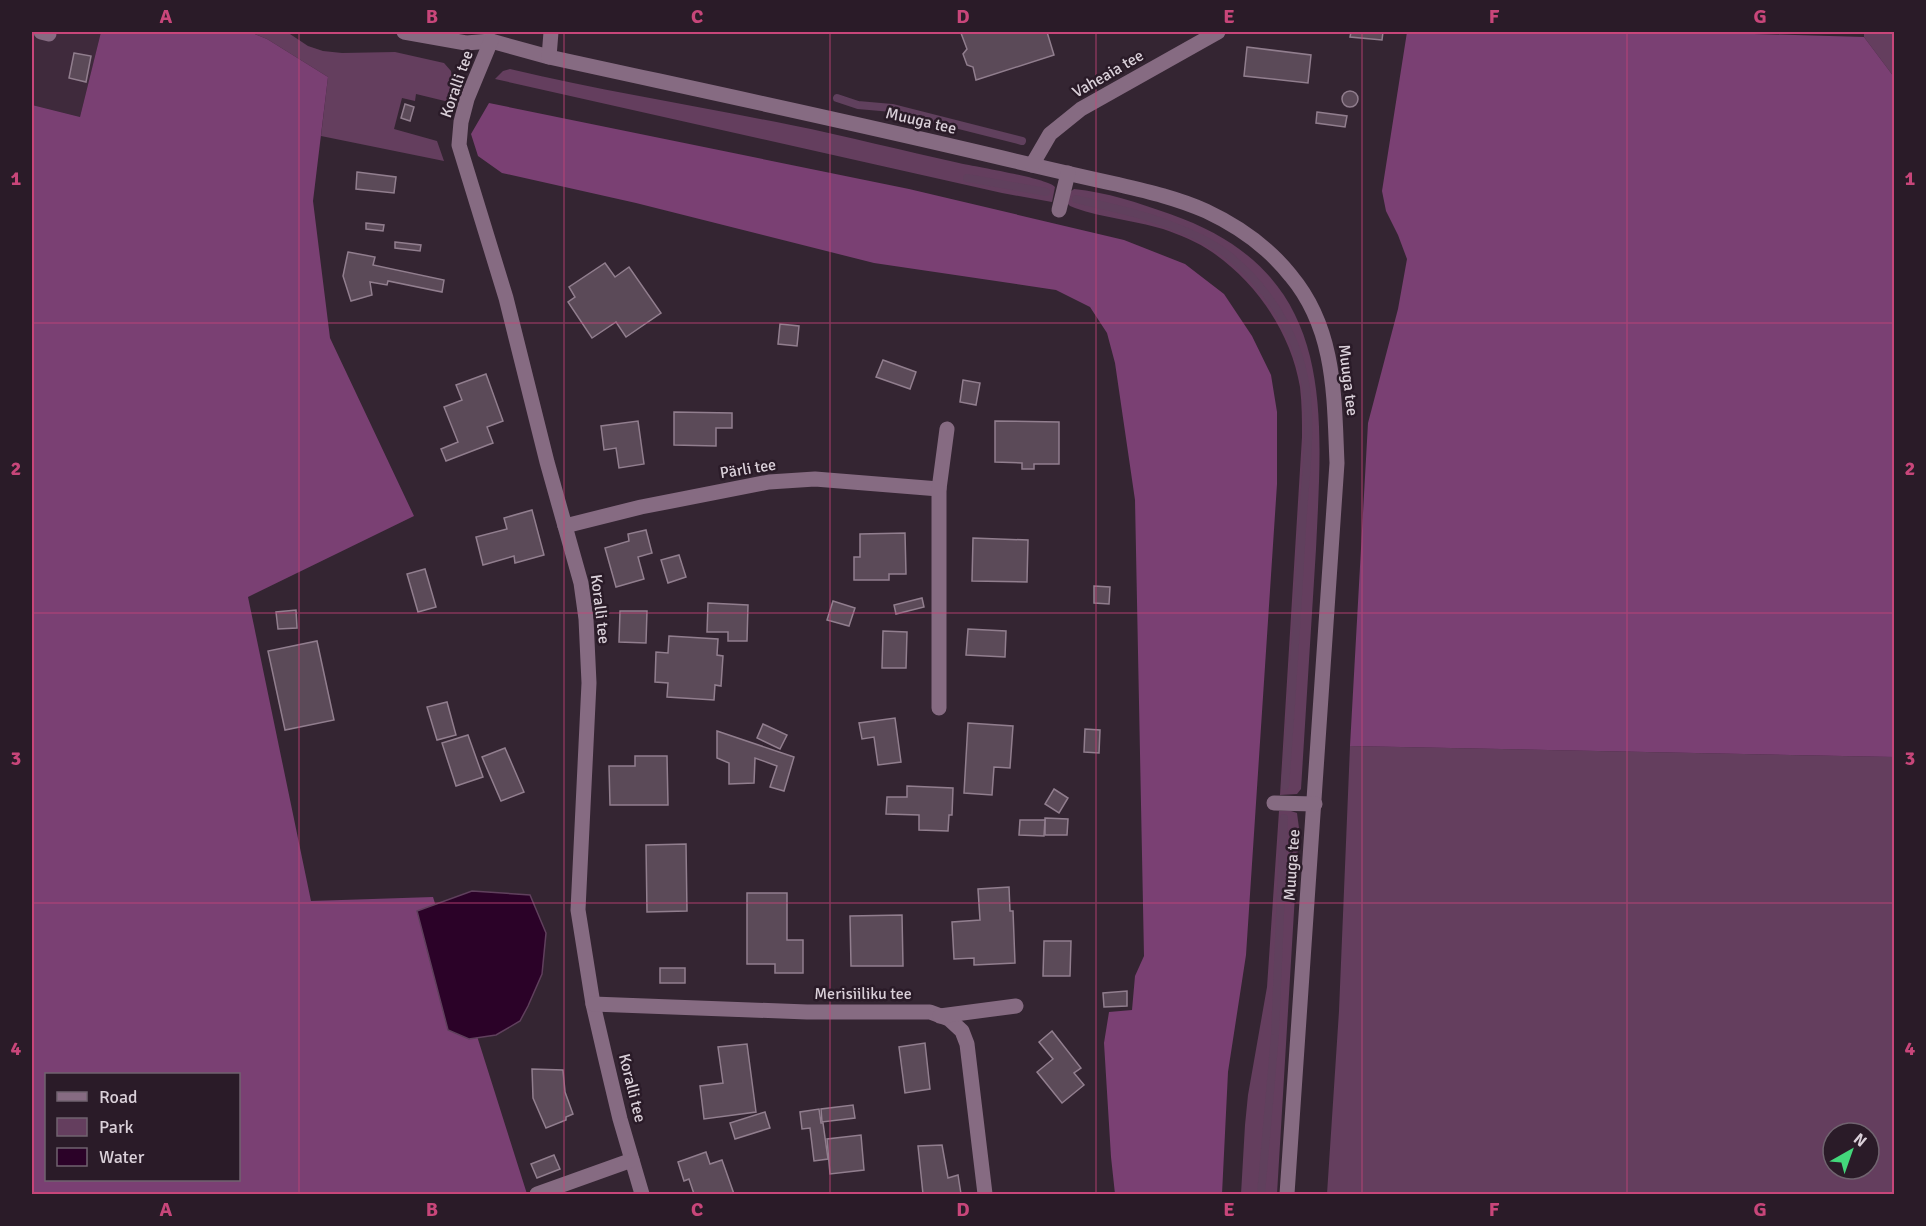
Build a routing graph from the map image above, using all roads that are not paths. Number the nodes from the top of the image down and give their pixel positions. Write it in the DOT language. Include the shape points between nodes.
graph roads {
  1 [pos="404,32"];
  2 [pos="551,32"];
  3 [pos="1218,32"];
  4 [pos="487,37"];
  5 [pos="549,57"];
  6 [pos="1032,165"];
  7 [pos="1068,173"];
  8 [pos="1059,210"];
  9 [pos="947,429"];
  10 [pos="939,489"];
  11 [pos="565,526"];
  12 [pos="939,708"];
  13 [pos="1274,803"];
  14 [pos="1315,804"];
  15 [pos="593,1004"];
  16 [pos="1016,1006"];
  17 [pos="940,1016"];
  18 [pos="632,1160"];
  19 [pos="537,1194"];
  20 [pos="642,1194"];
  21 [pos="985,1194"];
  22 [pos="1287,1194"];
  1 -- 4 [label="street, Muuga tee" via="466,43"];
  2 -- 5 [label="street"];
  3 -- 6 [label="street, Vaheaia tee" via="1081,109 1050,134"];
  4 -- 5 [label="street, Muuga tee"];
  4 -- 11 [label="street, Koralli tee" via="461,122 459,146 506,298"];
  5 -- 6 [label="street, Muuga tee"];
  6 -- 7 [label="street, Muuga tee"];
  7 -- 8 [label="street"];
  7 -- 14 [label="street, Muuga tee" via="1166,196 1237,228 1292,276 1311,305 1327,344 1334,384 1337,463"];
  9 -- 10 [label="street"];
  10 -- 11 [label="street, Pärli tee" via="815,479 769,482"];
  10 -- 12 [label="street"];
  11 -- 15 [label="street, Koralli tee" via="581,583 586,619 589,672 578,910"];
  13 -- 14 [label="street"];
  14 -- 22 [label="street, Muuga tee"];
  15 -- 17 [label="street, Merisiiliku tee" via="930,1012"];
  15 -- 18 [label="street, Koralli tee"];
  16 -- 17 [label="street"];
  17 -- 21 [label="street, Merisiiliku tee" via="962,1031 967,1044"];
  18 -- 19 [label="street"];
  18 -- 20 [label="street, Koralli tee"];
}
